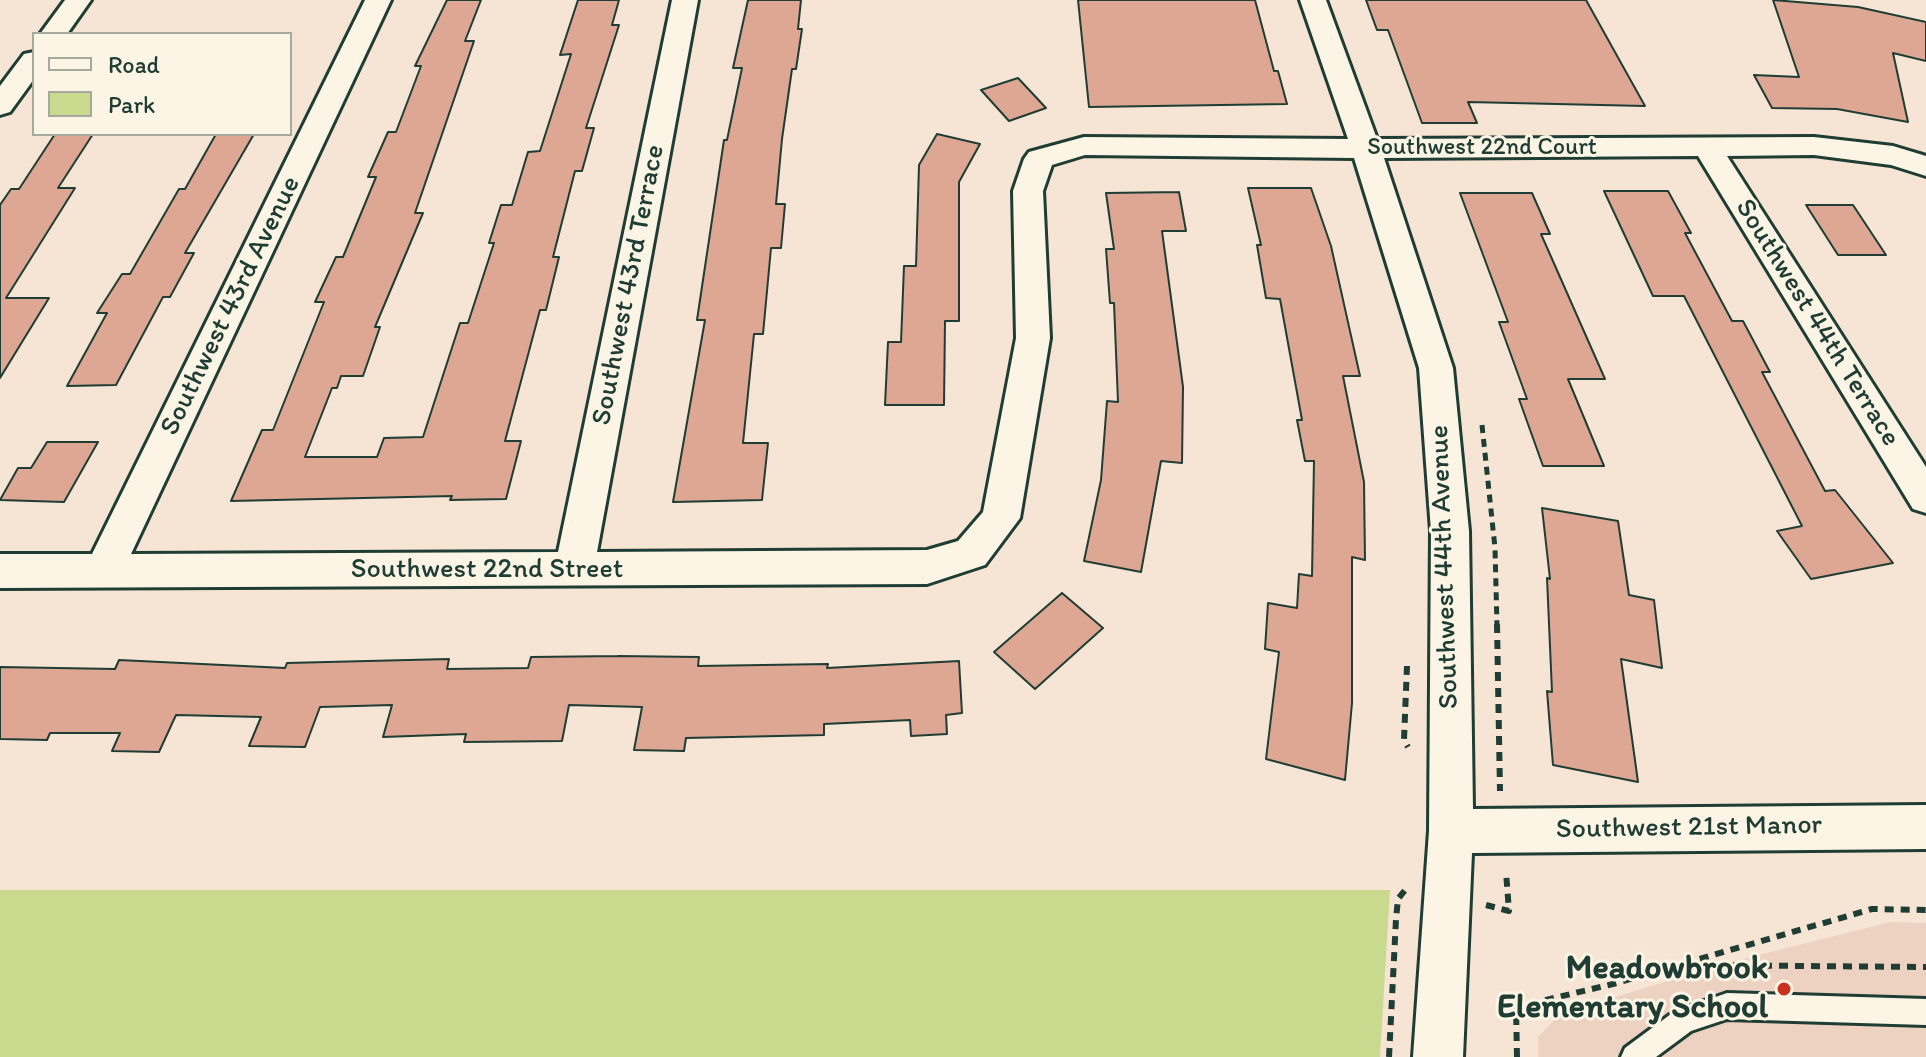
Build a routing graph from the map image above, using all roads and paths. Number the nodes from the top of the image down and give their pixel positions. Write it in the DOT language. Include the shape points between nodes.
graph roads {
  1 [pos="78,0"];
  2 [pos="378,0"];
  3 [pos="685,0"];
  4 [pos="1313,0"];
  5 [pos="54,32"];
  6 [pos="32,63"];
  7 [pos="0,106"];
  8 [pos="1707,147"];
  9 [pos="1366,149"];
  10 [pos="1926,166"];
  11 [pos="1926,498"];
  12 [pos="971,553"];
  13 [pos="104,569"];
  14 [pos="0,571"];
  15 [pos="574,571"];
  16 [pos="1926,827"];
  17 [pos="1451,831"];
  18 [pos="1417,887"];
  19 [pos="1926,910"];
  20 [pos="1677,965"];
  21 [pos="1926,967"];
  22 [pos="1926,1012"];
  23 [pos="1389,1057"];
  24 [pos="1438,1057"];
  25 [pos="1517,1057"];
  26 [pos="1634,1057"];
  1 -- 5 [label="street"];
  2 -- 13 [label="street, Southwest 43rd Avenue"];
  3 -- 15 [label="street, Southwest 43rd Terrace"];
  4 -- 9 [label="street, Southwest 44th Avenue"];
  6 -- 7 [label="street"];
  8 -- 9 [label="street, Southwest 22nd Court"];
  8 -- 10 [label="street, Southwest 22nd Court" via="1814,146 1893,156"];
  8 -- 11 [label="street, Southwest 44th Terrace"];
  9 -- 12 [label="street, Southwest 22nd Court" via="1084,146 1039,159 1028,191 1033,338 1001,518"];
  9 -- 17 [label="street, Southwest 44th Avenue" via="1436,368 1450,531"];
  12 -- 15 [label="street, Southwest 22nd Street" via="927,567"];
  13 -- 14 [label="street, Southwest 22nd Street"];
  13 -- 15 [label="street, Southwest 22nd Street"];
  16 -- 17 [label="street, Southwest 21st Manor"];
  17 -- 24 [label="street, Southwest 44th Avenue"];
  18 -- 23 [label="path" via="1406,889 1398,899"];
  19 -- 20 [label="path" via="1872,909"];
  20 -- 21 [label="path"];
  20 -- 25 [label="path" via="1516,1007"];
  22 -- 26 [label="lane" via="1727,1006 1684,1020"];
}
